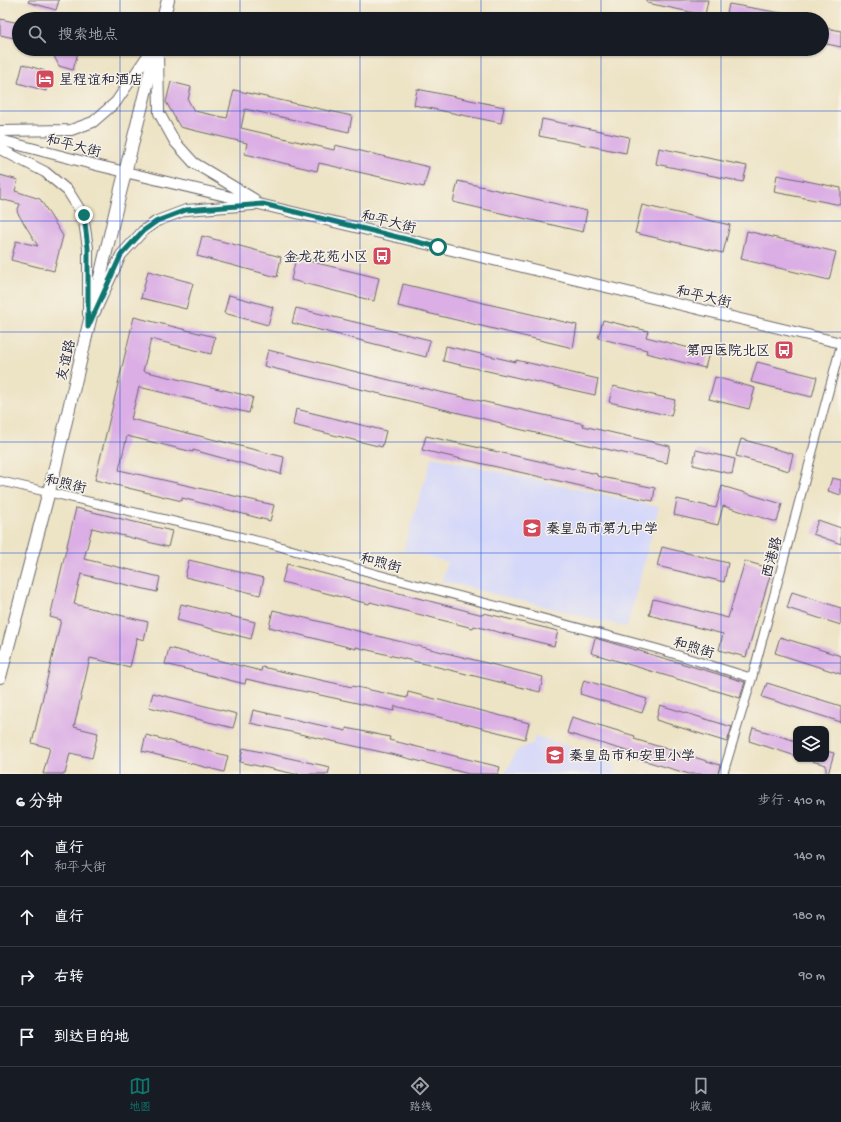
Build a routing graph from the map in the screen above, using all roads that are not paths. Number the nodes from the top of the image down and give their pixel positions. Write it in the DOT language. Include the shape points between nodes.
graph roads {
  1 [pos="168,0"];
  2 [pos="165,12"];
  3 [pos="147,56"];
  4 [pos="155,56"];
  5 [pos="157,56"];
  6 [pos="0,131"];
  7 [pos="0,140"];
  8 [pos="0,149"];
  9 [pos="125,171"];
  10 [pos="263,204"];
  11 [pos="88,327"];
  12 [pos="841,344"];
  13 [pos="0,481"];
  14 [pos="49,492"];
  15 [pos="0,677"];
  16 [pos="752,678"];
  17 [pos="723,774"];
  1 -- 2 [label="highway"];
  3 -- 6 [label="main road" via="116,102 93,122 71,130"];
  4 -- 9 [label="highway, 友谊路"];
  5 -- 10 [label="main road" via="159,113 175,142 194,163"];
  7 -- 9 [label="main road, 和平大街"];
  8 -- 11 [label="main road" via="44,172 68,190 84,215 88,248"];
  9 -- 10 [label="main road, 和平大街"];
  9 -- 11 [label="highway, 友谊路"];
  10 -- 11 [label="main road" via="186,210 157,221 143,231 121,255"];
  10 -- 12 [label="main road, 和平大街"];
  11 -- 14 [label="highway, 友谊路"];
  12 -- 16 [label="street, 西港路"];
  13 -- 14 [label="street, 和煦街"];
  14 -- 15 [label="highway, 友谊路"];
  14 -- 16 [label="street, 和煦街" via="271,544 658,649"];
  16 -- 17 [label="street, 西港路"];
}
